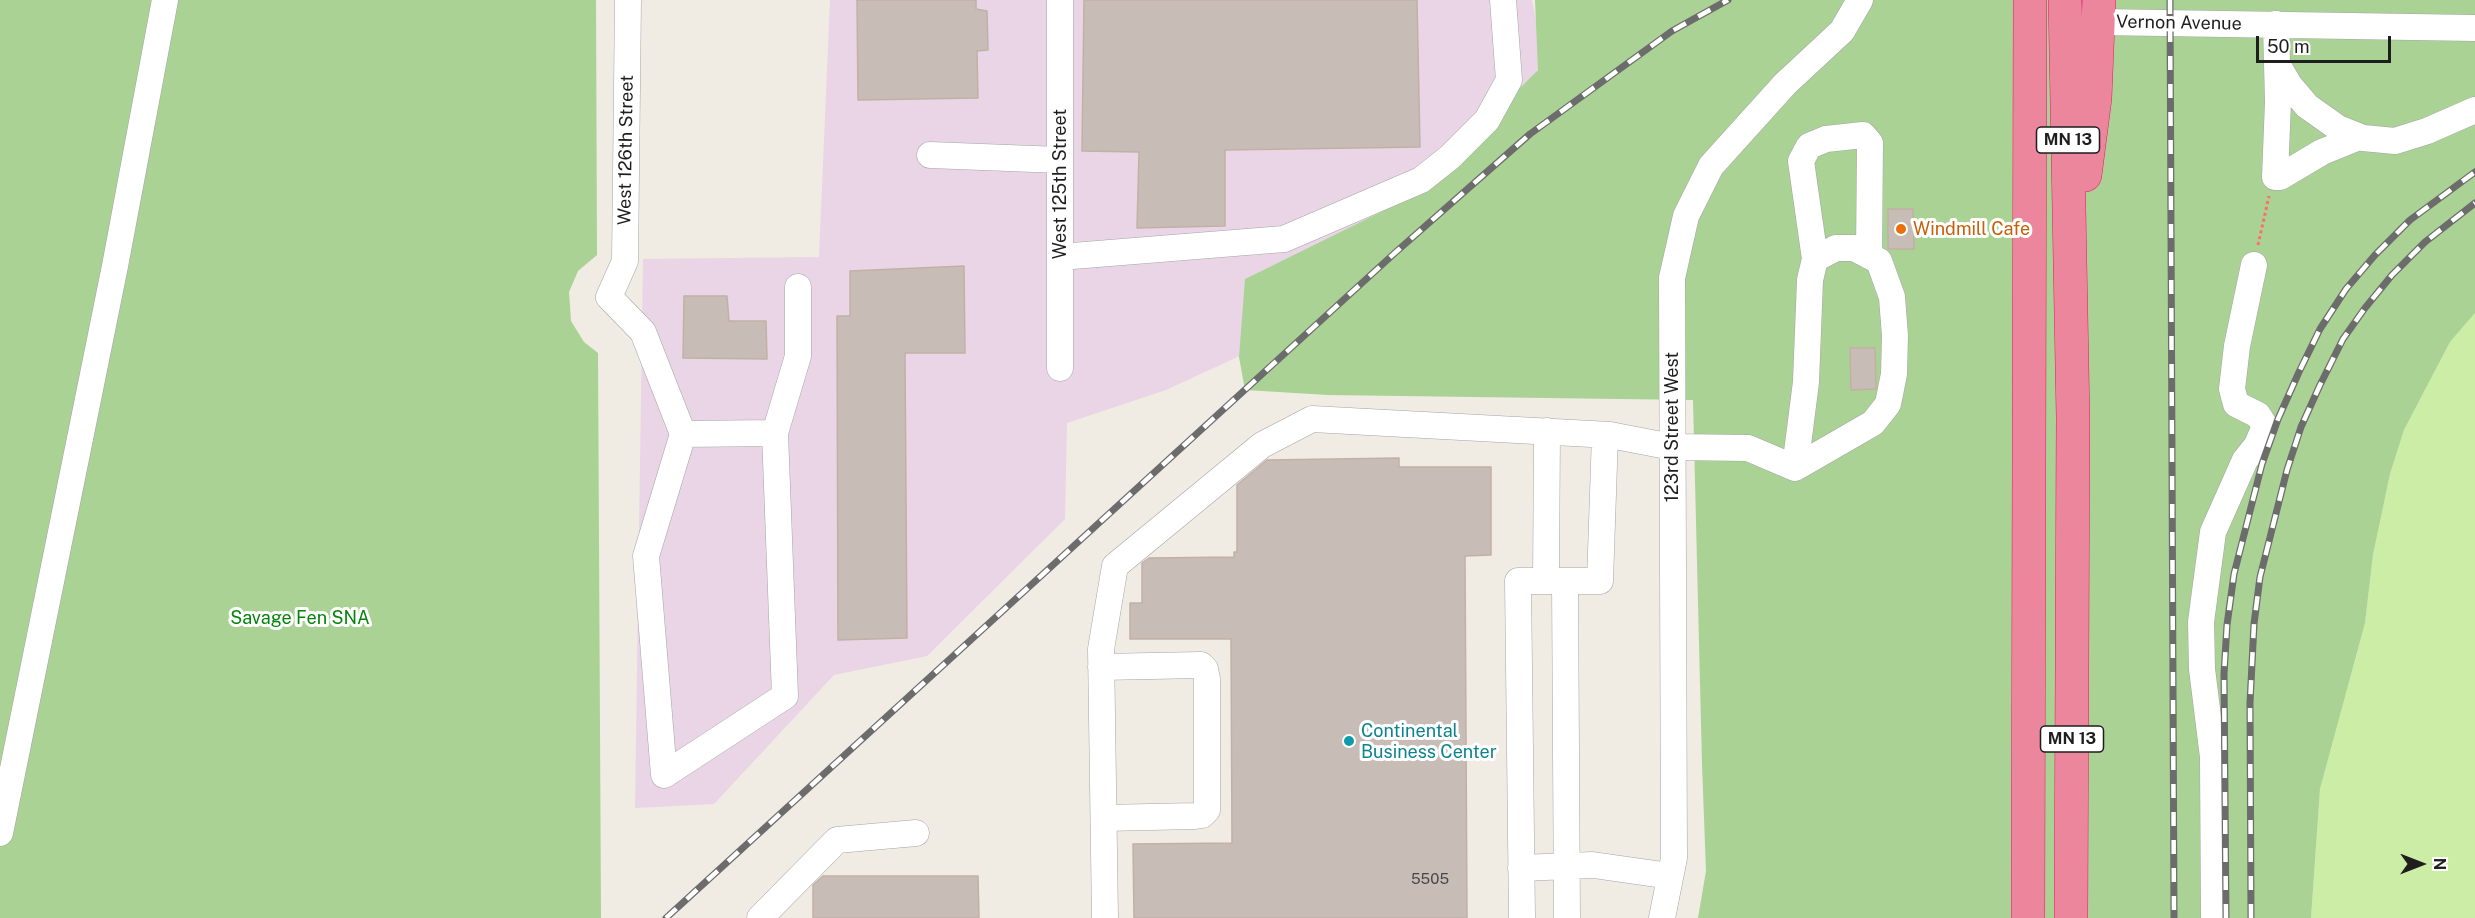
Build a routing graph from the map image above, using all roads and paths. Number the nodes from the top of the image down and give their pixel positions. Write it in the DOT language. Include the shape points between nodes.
graph roads {
  1 [pos="165,0"];
  2 [pos="627,0"];
  3 [pos="1060,0"];
  4 [pos="1503,0"];
  5 [pos="1860,0"];
  6 [pos="2030,0"];
  7 [pos="2065,0"];
  8 [pos="2099,11"];
  9 [pos="2276,24"];
  10 [pos="2475,28"];
  11 [pos="2277,64"];
  12 [pos="2475,110"];
  13 [pos="2359,137"];
  14 [pos="930,155"];
  15 [pos="1060,160"];
  16 [pos="2275,177"];
  17 [pos="1060,256"];
  18 [pos="1869,256"];
  19 [pos="1815,259"];
  20 [pos="2254,265"];
  21 [pos="2070,280"];
  22 [pos="798,286"];
  23 [pos="1060,368"];
  24 [pos="1547,431"];
  25 [pos="683,434"];
  26 [pos="776,434"];
  27 [pos="1605,435"];
  28 [pos="1672,447"];
  29 [pos="1795,468"];
  30 [pos="1556,581"];
  31 [pos="1101,667"];
  32 [pos="1104,818"];
  33 [pos="0,833"];
  34 [pos="916,833"];
  35 [pos="1566,866"];
  36 [pos="1521,868"];
  37 [pos="1671,876"];
  38 [pos="760,918"];
  39 [pos="1105,918"];
  40 [pos="1522,918"];
  41 [pos="1567,918"];
  42 [pos="1662,918"];
  43 [pos="2028,918"];
  44 [pos="2071,918"];
  45 [pos="2214,918"];
  1 -- 33 [label="street" via="116,266"];
  2 -- 25 [label="street, West 126th Street" via="625,261 609,297 643,332"];
  3 -- 15 [label="street, West 125th Street"];
  4 -- 17 [label="street" via="1509,80 1487,120 1420,180 1284,239"];
  5 -- 28 [label="street, 123rd Street West" via="1842,30 1785,84 1711,166 1686,216 1672,278"];
  6 -- 43 [label="highway, MN 13"];
  7 -- 21 [label="highway, MN 13"];
  8 -- 9 [label="street, Vernon Avenue"];
  8 -- 21 [label="highway" via="2095,98"];
  9 -- 10 [label="street, Vernon Avenue"];
  9 -- 11 [label="street"];
  11 -- 13 [label="street" via="2289,86 2307,106 2338,128"];
  11 -- 16 [label="street"];
  12 -- 13 [label="street" via="2396,141"];
  13 -- 16 [label="street"];
  14 -- 15 [label="street"];
  15 -- 17 [label="street, West 125th Street"];
  16 -- 20 [label="path"];
  17 -- 23 [label="street, West 125th Street"];
  18 -- 19 [label="street" via="1854,248 1836,248"];
  18 -- 19 [label="street" via="1870,143 1863,135 1809,146 1801,161"];
  18 -- 29 [label="street" via="1878,261 1892,297 1894,374 1887,404 1873,423"];
  19 -- 29 [label="street"];
  20 -- 45 [label="street" via="2236,346 2232,389 2236,404 2258,415 2265,426 2213,532 2201,622 2202,669 2213,757"];
  21 -- 44 [label="highway, MN 13" via="2074,561"];
  22 -- 26 [label="street" via="798,356"];
  24 -- 27 [label="street"];
  24 -- 30 [label="street"];
  24 -- 31 [label="street" via="1312,419 1262,445 1115,566"];
  25 -- 26 [label="street"];
  25 -- 26 [label="street" via="646,556 664,775 785,696"];
  27 -- 28 [label="street"];
  27 -- 30 [label="street" via="1600,581"];
  28 -- 29 [label="street" via="1748,448"];
  28 -- 37 [label="street, 123rd Street West"];
  30 -- 35 [label="street"];
  30 -- 36 [label="street" via="1518,581"];
  31 -- 32 [label="street"];
  31 -- 32 [label="street" via="1201,665 1207,679 1206,810 1195,816"];
  32 -- 39 [label="street"];
  34 -- 38 [label="street" via="837,840"];
  35 -- 36 [label="street"];
  35 -- 37 [label="street" via="1593,865"];
  35 -- 41 [label="street"];
  36 -- 40 [label="street"];
  37 -- 42 [label="street, 123rd Street West"];
}
